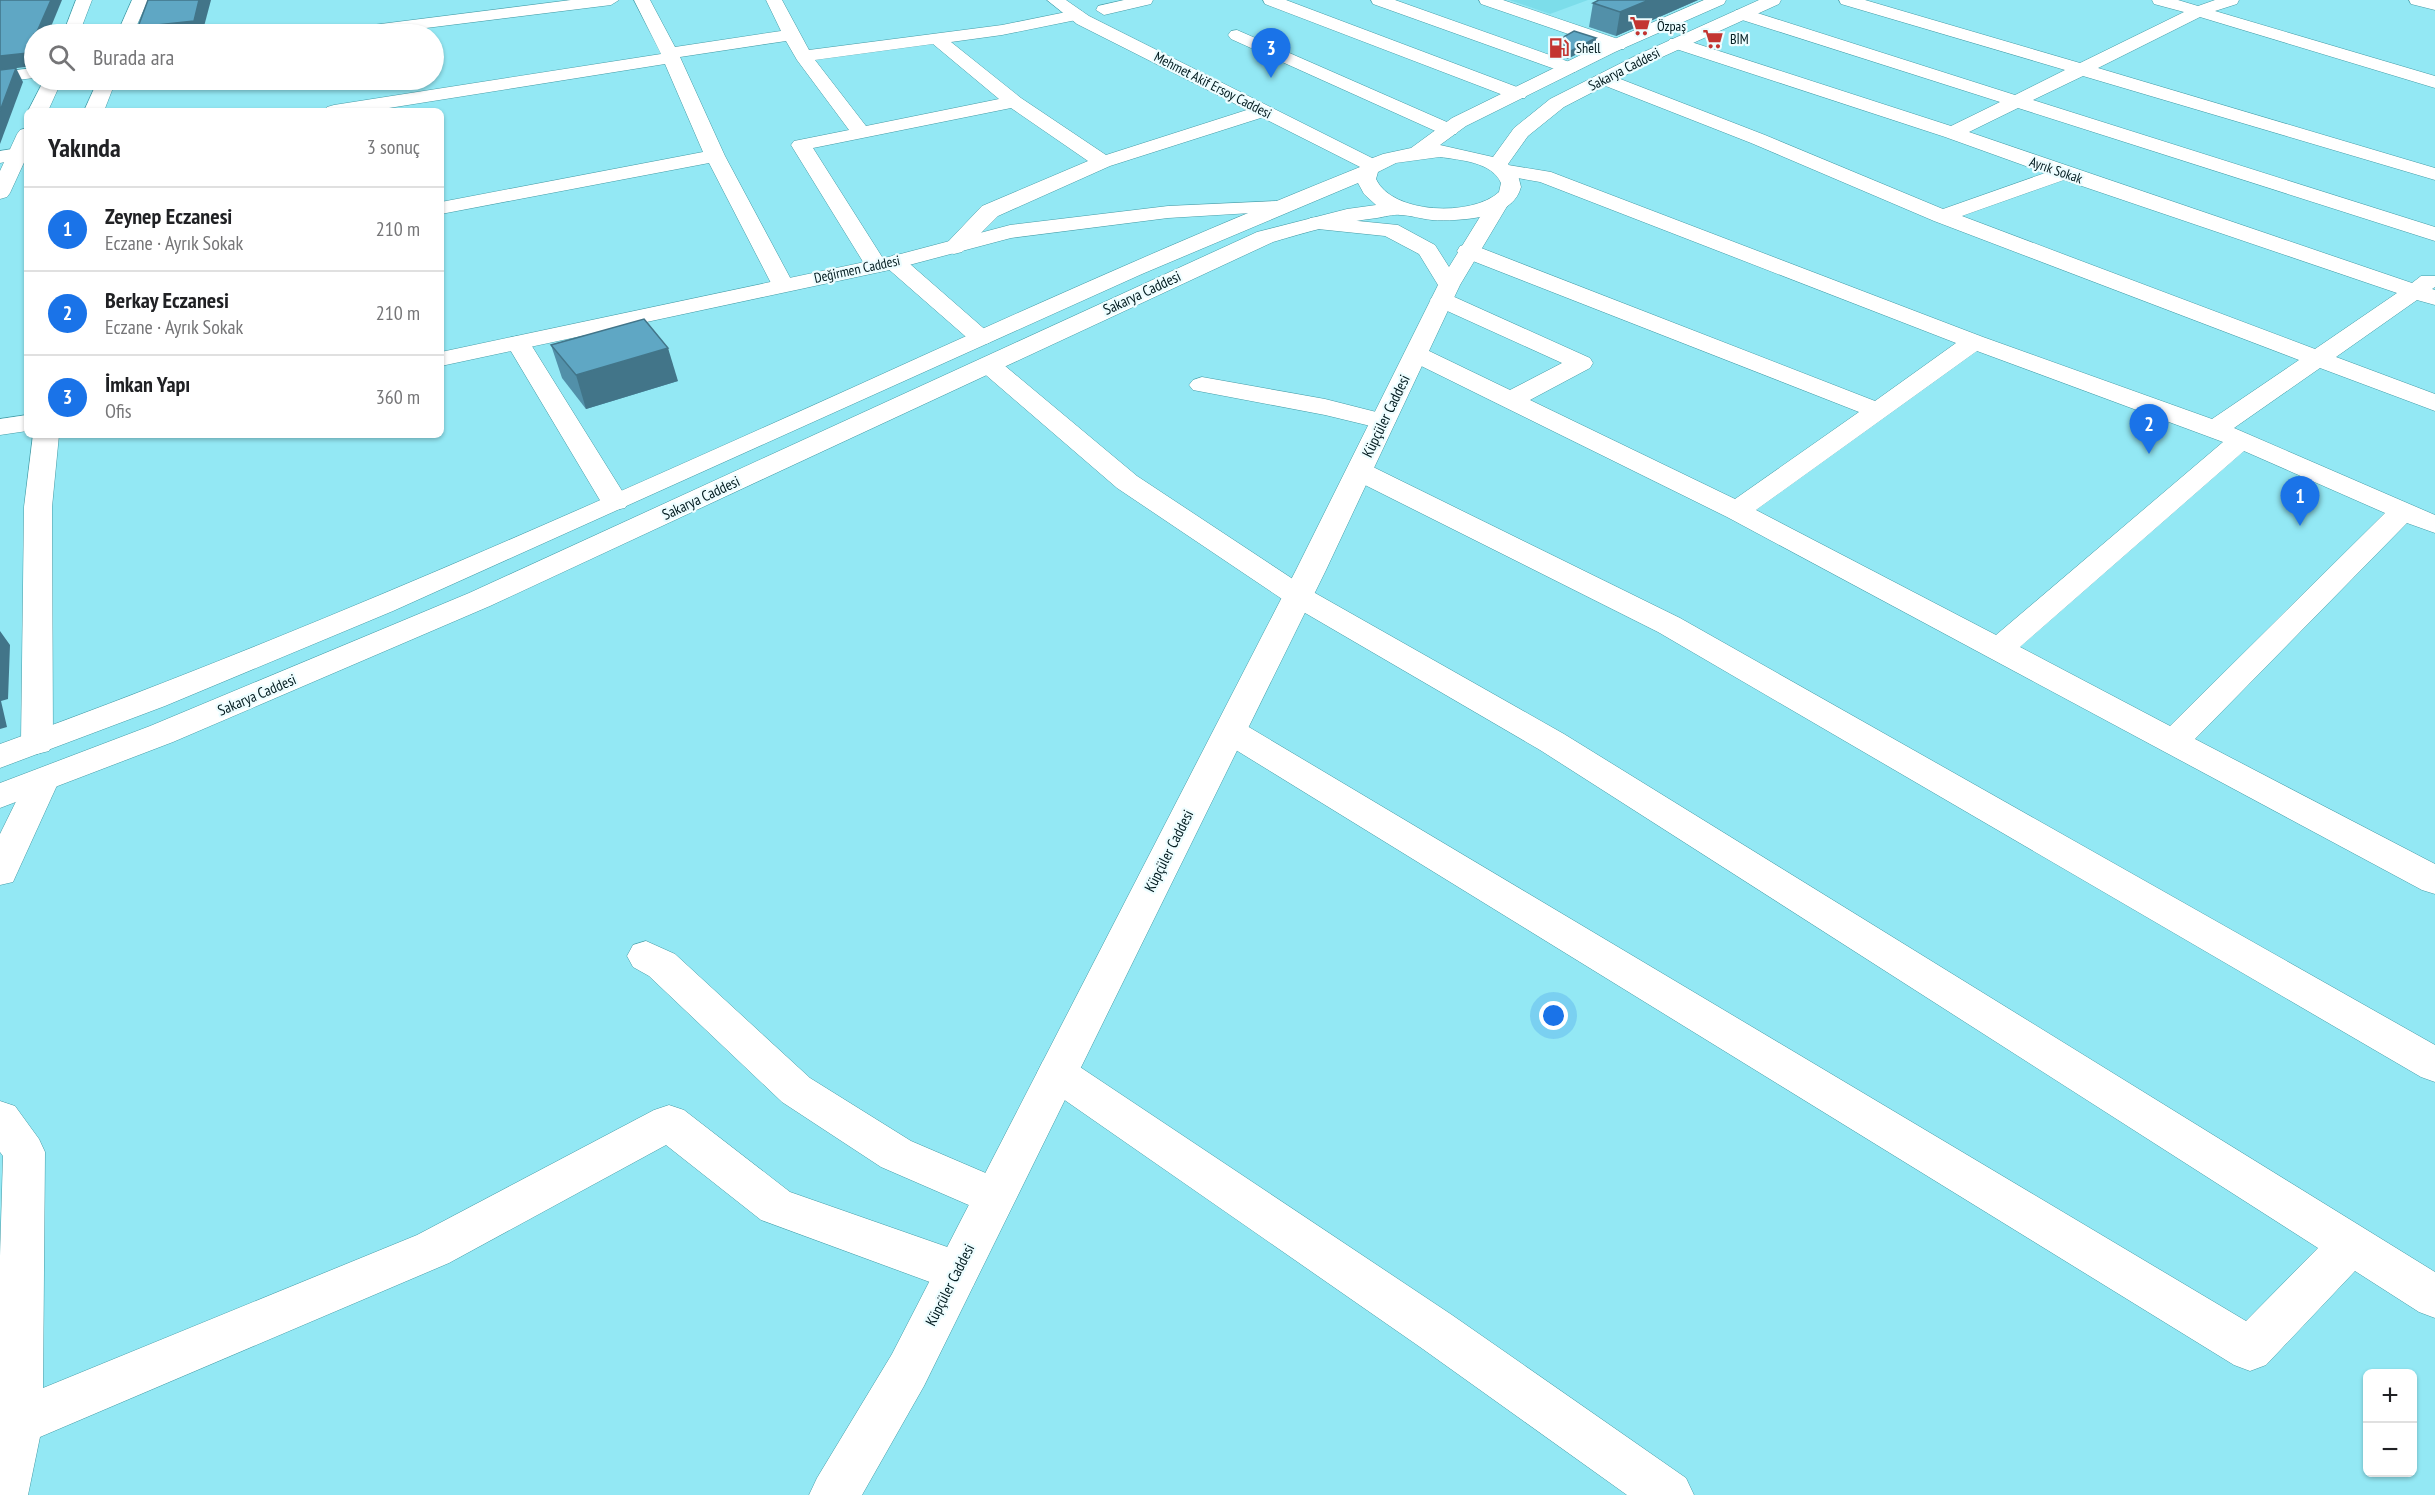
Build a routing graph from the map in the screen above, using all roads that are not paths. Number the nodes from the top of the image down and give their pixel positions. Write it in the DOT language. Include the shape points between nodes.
graph roads {
  1 [pos="84,0"];
  2 [pos="141,0"];
  3 [pos="611,0"];
  4 [pos="642,0"];
  5 [pos="774,0"];
  6 [pos="1055,0"];
  7 [pos="1145,0"];
  8 [pos="1272,0"];
  9 [pos="1379,0"];
  10 [pos="1487,0"];
  11 [pos="1718,0"];
  12 [pos="1773,0"];
  13 [pos="1848,0"];
  14 [pos="2160,0"];
  15 [pos="2231,0"];
  16 [pos="2416,0"];
  17 [pos="2435,5"];
  18 [pos="486,8"];
  19 [pos="1090,9"];
  20 [pos="2200,11"];
  21 [pos="1742,14"];
  22 [pos="75,24"];
  23 [pos="130,24"];
  24 [pos="397,24"];
  25 [pos="791,35"];
  26 [pos="1237,36"];
  27 [pos="938,40"];
  28 [pos="1676,44"];
  29 [pos="1618,45"];
  30 [pos="670,55"];
  31 [pos="803,56"];
  32 [pos="1569,69"];
  33 [pos="2081,69"];
  34 [pos="24,74"];
  35 [pos="0,77"];
  36 [pos="1604,79"];
  37 [pos="2435,82"];
  38 [pos="1252,85"];
  39 [pos="48,90"];
  40 [pos="103,90"];
  41 [pos="1518,94"];
  42 [pos="2016,101"];
  43 [pos="1014,102"];
  44 [pos="39,108"];
  45 [pos="95,108"];
  46 [pos="361,108"];
  47 [pos="1263,111"];
  48 [pos="1449,130"];
  49 [pos="861,133"];
  50 [pos="1952,133"];
  51 [pos="24,138"];
  52 [pos="1418,152"];
  53 [pos="9,156"];
  54 [pos="715,156"];
  55 [pos="1103,162"];
  56 [pos="1371,169"];
  57 [pos="2064,173"];
  58 [pos="2435,174"];
  59 [pos="1499,180"];
  60 [pos="0,193"];
  61 [pos="444,207"];
  62 [pos="1276,207"];
  63 [pos="1402,208"];
  64 [pos="1942,216"];
  65 [pos="1318,223"];
  66 [pos="2435,234"];
  67 [pos="954,247"];
  68 [pos="1468,251"];
  69 [pos="885,264"];
  70 [pos="783,285"];
  71 [pos="2429,288"];
  72 [pos="1446,293"];
  73 [pos="981,338"];
  74 [pos="1974,342"];
  75 [pos="518,343"];
  76 [pos="1416,354"];
  77 [pos="444,358"];
  78 [pos="2319,358"];
  79 [pos="989,365"];
  80 [pos="1202,385"];
  81 [pos="1510,400"];
  82 [pos="2435,403"];
  83 [pos="1878,411"];
  84 [pos="1383,422"];
  85 [pos="24,423"];
  86 [pos="0,427"];
  87 [pos="2228,435"];
  88 [pos="46,438"];
  89 [pos="1359,471"];
  90 [pos="615,502"];
  91 [pos="1737,511"];
  92 [pos="2403,511"];
  93 [pos="2435,525"];
  94 [pos="1298,596"];
  95 [pos="1998,650"];
  96 [pos="1230,731"];
  97 [pos="2173,742"];
  98 [pos="37,743"];
  99 [pos="0,756"];
  100 [pos="42,781"];
  101 [pos="0,796"];
  102 [pos="0,872"];
  103 [pos="2435,880"];
  104 [pos="646,956"];
  105 [pos="2435,1065"];
  106 [pos="1057,1073"];
  107 [pos="8,1143"];
  108 [pos="994,1197"];
  109 [pos="2351,1245"];
  110 [pos="957,1271"];
  111 [pos="2435,1297"];
  112 [pos="19,1422"];
  113 [pos="3,1495"];
  114 [pos="834,1495"];
  115 [pos="1669,1495"];
  1 -- 22 [label="street"];
  2 -- 23 [label="street"];
  3 -- 18 [label="street"];
  4 -- 30 [label="street"];
  5 -- 25 [label="street"];
  6 -- 19 [label="street, Mehmet Akif Ersoy Caddesi"];
  7 -- 19 [label="street"];
  8 -- 41 [label="street"];
  9 -- 32 [label="street"];
  10 -- 29 [label="street"];
  11 -- 29 [label="street, Sakarya Caddesi"];
  12 -- 21 [label="street, Sakarya Caddesi"];
  13 -- 33 [label="street"];
  14 -- 20 [label="street"];
  15 -- 20 [label="street"];
  16 -- 17 [label="street"];
  18 -- 24 [label="street"];
  19 -- 27 [label="street"];
  19 -- 38 [label="street, Mehmet Akif Ersoy Caddesi"];
  19 -- 47 [label="street, Mehmet Akif Ersoy Caddesi"];
  20 -- 33 [label="street"];
  20 -- 37 [label="street"];
  21 -- 28 [label="street, Sakarya Caddesi"];
  21 -- 42 [label="street"];
  25 -- 30 [label="street"];
  25 -- 31 [label="street"];
  26 -- 48 [label="street"];
  27 -- 31 [label="street"];
  27 -- 43 [label="street"];
  28 -- 36 [label="street, Sakarya Caddesi"];
  28 -- 50 [label="street, Ayrık Sokak"];
  29 -- 32 [label="street, Sakarya Caddesi"];
  30 -- 46 [label="street"];
  30 -- 54 [label="street"];
  31 -- 49 [label="street"];
  32 -- 41 [label="street, Sakarya Caddesi"];
  33 -- 42 [label="street"];
  33 -- 58 [label="street"];
  34 -- 35 [label="street"];
  36 -- 59 [label="street, Sakarya Caddesi" via="1557,103 1521,132"];
  36 -- 64 [label="street"];
  39 -- 44 [label="street"];
  40 -- 45 [label="street"];
  41 -- 48 [label="street, Sakarya Caddesi"];
  42 -- 50 [label="street"];
  42 -- 66 [label="street"];
  43 -- 49 [label="street"];
  43 -- 55 [label="street"];
  47 -- 55 [label="street"];
  47 -- 56 [label="street, Mehmet Akif Ersoy Caddesi"];
  48 -- 52 [label="street, Sakarya Caddesi"];
  49 -- 69 [label="street" via="801,145"];
  50 -- 57 [label="street, Ayrık Sokak"];
  51 -- 53 [label="street"];
  52 -- 56 [label="street, Sakarya Caddesi" via="1388,151"];
  52 -- 59 [label="street, Sakarya Caddesi" via="1460,154"];
  53 -- 60 [label="street"];
  54 -- 61 [label="street"];
  54 -- 70 [label="street"];
  55 -- 67 [label="street" via="990,211"];
  56 -- 62 [label="street, Sakarya Caddesi"];
  56 -- 63 [label="street" via="1366,181 1371,191"];
  57 -- 64 [label="street"];
  57 -- 71 [label="street, Ayrık Sokak"];
  59 -- 63 [label="street" via="1483,209 1454,214"];
  59 -- 68 [label="street, Küpçüler Caddesi"];
  59 -- 74 [label="street, Sakarya Caddesi" via="1544,176"];
  62 -- 67 [label="street, Değirmen Caddesi" via="1168,212 1010,232"];
  62 -- 73 [label="street, Sakarya Caddesi"];
  63 -- 65 [label="street, Sakarya Caddesi"];
  64 -- 78 [label="street"];
  65 -- 72 [label="street" via="1390,230 1427,250"];
  65 -- 79 [label="street, Sakarya Caddesi" via="1264,237"];
  67 -- 69 [label="street, Değirmen Caddesi"];
  68 -- 72 [label="street, Küpçüler Caddesi"];
  68 -- 83 [label="street"];
  69 -- 70 [label="street, Değirmen Caddesi"];
  69 -- 73 [label="street"];
  70 -- 75 [label="street, Değirmen Caddesi"];
  71 -- 78 [label="street"];
  72 -- 76 [label="street, Küpçüler Caddesi"];
  72 -- 81 [label="street" via="1581,363"];
  73 -- 90 [label="street, Sakarya Caddesi"];
  74 -- 83 [label="street"];
  74 -- 87 [label="street, Sakarya Caddesi"];
  75 -- 77 [label="street, Değirmen Caddesi"];
  75 -- 90 [label="street"];
  76 -- 81 [label="street"];
  76 -- 84 [label="street, Küpçüler Caddesi"];
  78 -- 82 [label="street"];
  78 -- 87 [label="street"];
  79 -- 94 [label="street" via="1127,482"];
  79 -- 100 [label="street, Sakarya Caddesi" via="424,624"];
  80 -- 84 [label="street" via="1325,406"];
  81 -- 91 [label="street"];
  83 -- 91 [label="street"];
  84 -- 89 [label="street, Küpçüler Caddesi"];
  85 -- 86 [label="street"];
  87 -- 92 [label="street, Sakarya Caddesi"];
  87 -- 95 [label="street"];
  88 -- 98 [label="street" via="38,507"];
  89 -- 94 [label="street, Küpçüler Caddesi"];
  89 -- 105 [label="street" via="1669,625"];
  90 -- 98 [label="street, Sakarya Caddesi" via="401,598"];
  91 -- 95 [label="street"];
  92 -- 93 [label="street, Sakarya Caddesi"];
  92 -- 97 [label="street"];
  94 -- 96 [label="street, Küpçüler Caddesi"];
  94 -- 109 [label="street" via="1552,742"];
  95 -- 97 [label="street"];
  96 -- 106 [label="street, Küpçüler Caddesi"];
  96 -- 109 [label="street" via="2250,1349"];
  97 -- 103 [label="street"];
  98 -- 99 [label="street, Sakarya Caddesi"];
  100 -- 101 [label="street, Sakarya Caddesi"];
  100 -- 102 [label="street"];
  104 -- 108 [label="street" via="662,965 796,1090 896,1154"];
  106 -- 108 [label="street, Küpçüler Caddesi"];
  106 -- 115 [label="street"];
  107 -- 112 [label="street"];
  108 -- 110 [label="street, Küpçüler Caddesi"];
  109 -- 111 [label="street"];
  110 -- 112 [label="street" via="776,1206 669,1123 433,1249"];
  110 -- 114 [label="street, Küpçüler Caddesi" via="908,1370"];
  112 -- 113 [label="street"];
}
